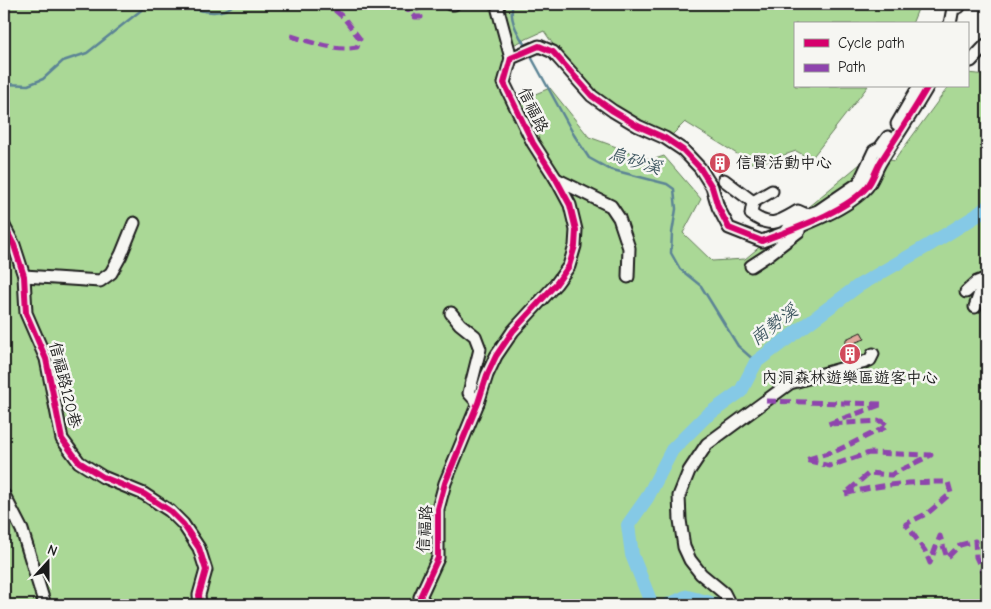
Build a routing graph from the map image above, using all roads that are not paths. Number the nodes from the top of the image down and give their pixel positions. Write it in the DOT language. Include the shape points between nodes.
graph roads {
  1 [pos="499,4"];
  2 [pos="959,6"];
  3 [pos="950,22"];
  4 [pos="957,22"];
  5 [pos="987,44"];
  6 [pos="511,58"];
  7 [pos="968,62"];
  8 [pos="918,88"];
  9 [pos="927,88"];
  10 [pos="556,179"];
  11 [pos="724,180"];
  12 [pos="772,191"];
  13 [pos="753,202"];
  14 [pos="808,219"];
  15 [pos="134,223"];
  16 [pos="4,226"];
  17 [pos="751,266"];
  18 [pos="24,276"];
  19 [pos="628,277"];
  20 [pos="987,278"];
  21 [pos="987,283"];
  22 [pos="966,292"];
  23 [pos="975,306"];
  24 [pos="451,313"];
  25 [pos="873,354"];
  26 [pos="478,403"];
  27 [pos="4,495"];
  28 [pos="45,605"];
  29 [pos="200,605"];
  30 [pos="427,605"];
  31 [pos="730,605"];
  1 -- 6 [label="street"];
  2 -- 3 [label="street" via="953,8"];
  2 -- 4 [label="street"];
  5 -- 7 [label="street"];
  6 -- 10 [label="street, 信福路" via="504,83 533,142"];
  6 -- 14 [label="street" via="539,46 553,52 592,96 613,112 683,150 712,187 729,228 762,241"];
  8 -- 14 [label="street" via="900,120 880,148 874,151 859,183"];
  9 -- 14 [label="street" via="868,187 848,202"];
  10 -- 19 [label="street" via="611,206 619,218 629,248"];
  10 -- 26 [label="street, 信福路" via="570,205 576,230 569,266 500,350"];
  11 -- 13 [label="street"];
  12 -- 13 [label="street"];
  13 -- 14 [label="street" via="751,214 760,220 776,223 798,211"];
  14 -- 17 [label="street" via="768,256"];
  15 -- 18 [label="street" via="111,273 100,281"];
  16 -- 18 [label="street, 信福路120巷"];
  18 -- 29 [label="street, 信福路120巷" via="26,314 46,359 62,439 79,462 144,494 184,524 199,548 206,570 199,594"];
  20 -- 22 [label="street"];
  21 -- 23 [label="street"];
  24 -- 26 [label="street" via="475,336 480,349 469,393"];
  25 -- 31 [label="street" via="870,360 862,363 790,382 707,444 689,471 679,496 684,547 701,574 724,593"];
  26 -- 30 [label="street, 信福路" via="445,483 438,509 438,558 420,597"];
  27 -- 28 [label="street" via="22,530"];
}
